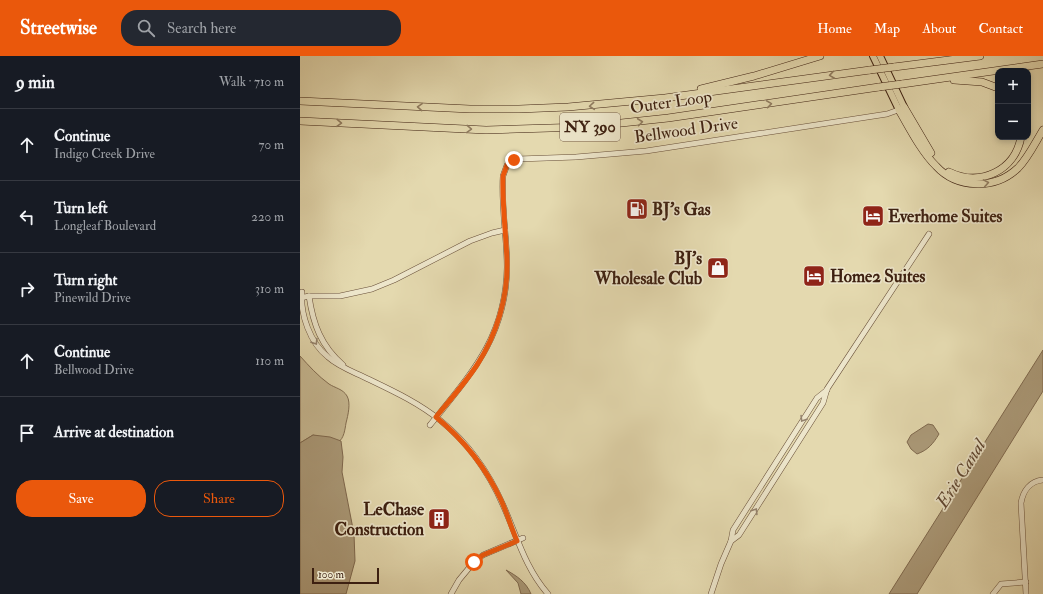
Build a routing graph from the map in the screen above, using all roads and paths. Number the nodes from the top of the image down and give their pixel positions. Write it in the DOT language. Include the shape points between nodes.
graph roads {
  1 [pos="820,56"];
  2 [pos="873,56"];
  3 [pos="880,56"];
  4 [pos="980,56"];
  5 [pos="1043,64"];
  6 [pos="926,80"];
  7 [pos="995,87"];
  8 [pos="665,98"];
  9 [pos="300,101"];
  10 [pos="902,109"];
  11 [pos="300,121"];
  12 [pos="1043,130"];
  13 [pos="1020,140"];
  14 [pos="505,230"];
  15 [pos="929,234"];
  16 [pos="301,294"];
  17 [pos="308,296"];
  18 [pos="352,371"];
  19 [pos="827,389"];
  20 [pos="436,417"];
  21 [pos="430,425"];
  22 [pos="1043,480"];
  23 [pos="523,538"];
  24 [pos="517,541"];
  25 [pos="731,541"];
  26 [pos="1026,582"];
  27 [pos="451,594"];
  28 [pos="548,594"];
  29 [pos="711,594"];
  30 [pos="993,594"];
  31 [pos="1026,594"];
  1 -- 8 [label="highway"];
  2 -- 10 [label="main road"];
  3 -- 10 [label="main road"];
  4 -- 8 [label="highway, Outer Loop / NY 390, one-way, bridge"];
  5 -- 6 [label="highway, Outer Loop / NY 390"];
  6 -- 7 [label="highway" via="970,80"];
  11 -- 6 [label="highway, Outer Loop / NY 390, one-way, bridge" via="470,129 584,127 668,118"];
  8 -- 9 [label="highway, Outer Loop / NY 390, one-way" via="590,106 514,109"];
  10 -- 12 [label="highway, one-way" via="923,150 936,167 949,177 969,184 990,183 1012,173 1025,159"];
  10 -- 13 [label="highway" via="936,160 949,172 963,177 981,178 1000,170 1014,156"];
  10 -- 14 [label="street, Bellwood Drive" via="888,114 651,150 514,160 507,165 503,176"];
  14 -- 17 [label="street" via="474,240 372,289 340,296"];
  14 -- 20 [label="street" via="506,283 495,328 477,365"];
  15 -- 19 [label="street"];
  16 -- 17 [label="street"];
  16 -- 18 [label="street, one-way" via="306,324 317,345 330,359"];
  17 -- 18 [label="street" via="320,336 333,355"];
  18 -- 20 [label="street" via="408,398"];
  25 -- 19 [label="street, one-way" via="739,535 823,403"];
  19 -- 25 [label="street, one-way" via="817,398 733,530"];
  20 -- 21 [label="street"];
  20 -- 24 [label="street" via="463,442 485,470 501,500"];
  22 -- 26 [label="street" via="1036,480 1025,490 1021,503"];
  23 -- 24 [label="street"];
  24 -- 27 [label="street" via="483,555 474,562"];
  24 -- 28 [label="street" via="528,566"];
  25 -- 29 [label="street"];
  26 -- 30 [label="street" via="1001,584"];
  26 -- 31 [label="street"];
}
